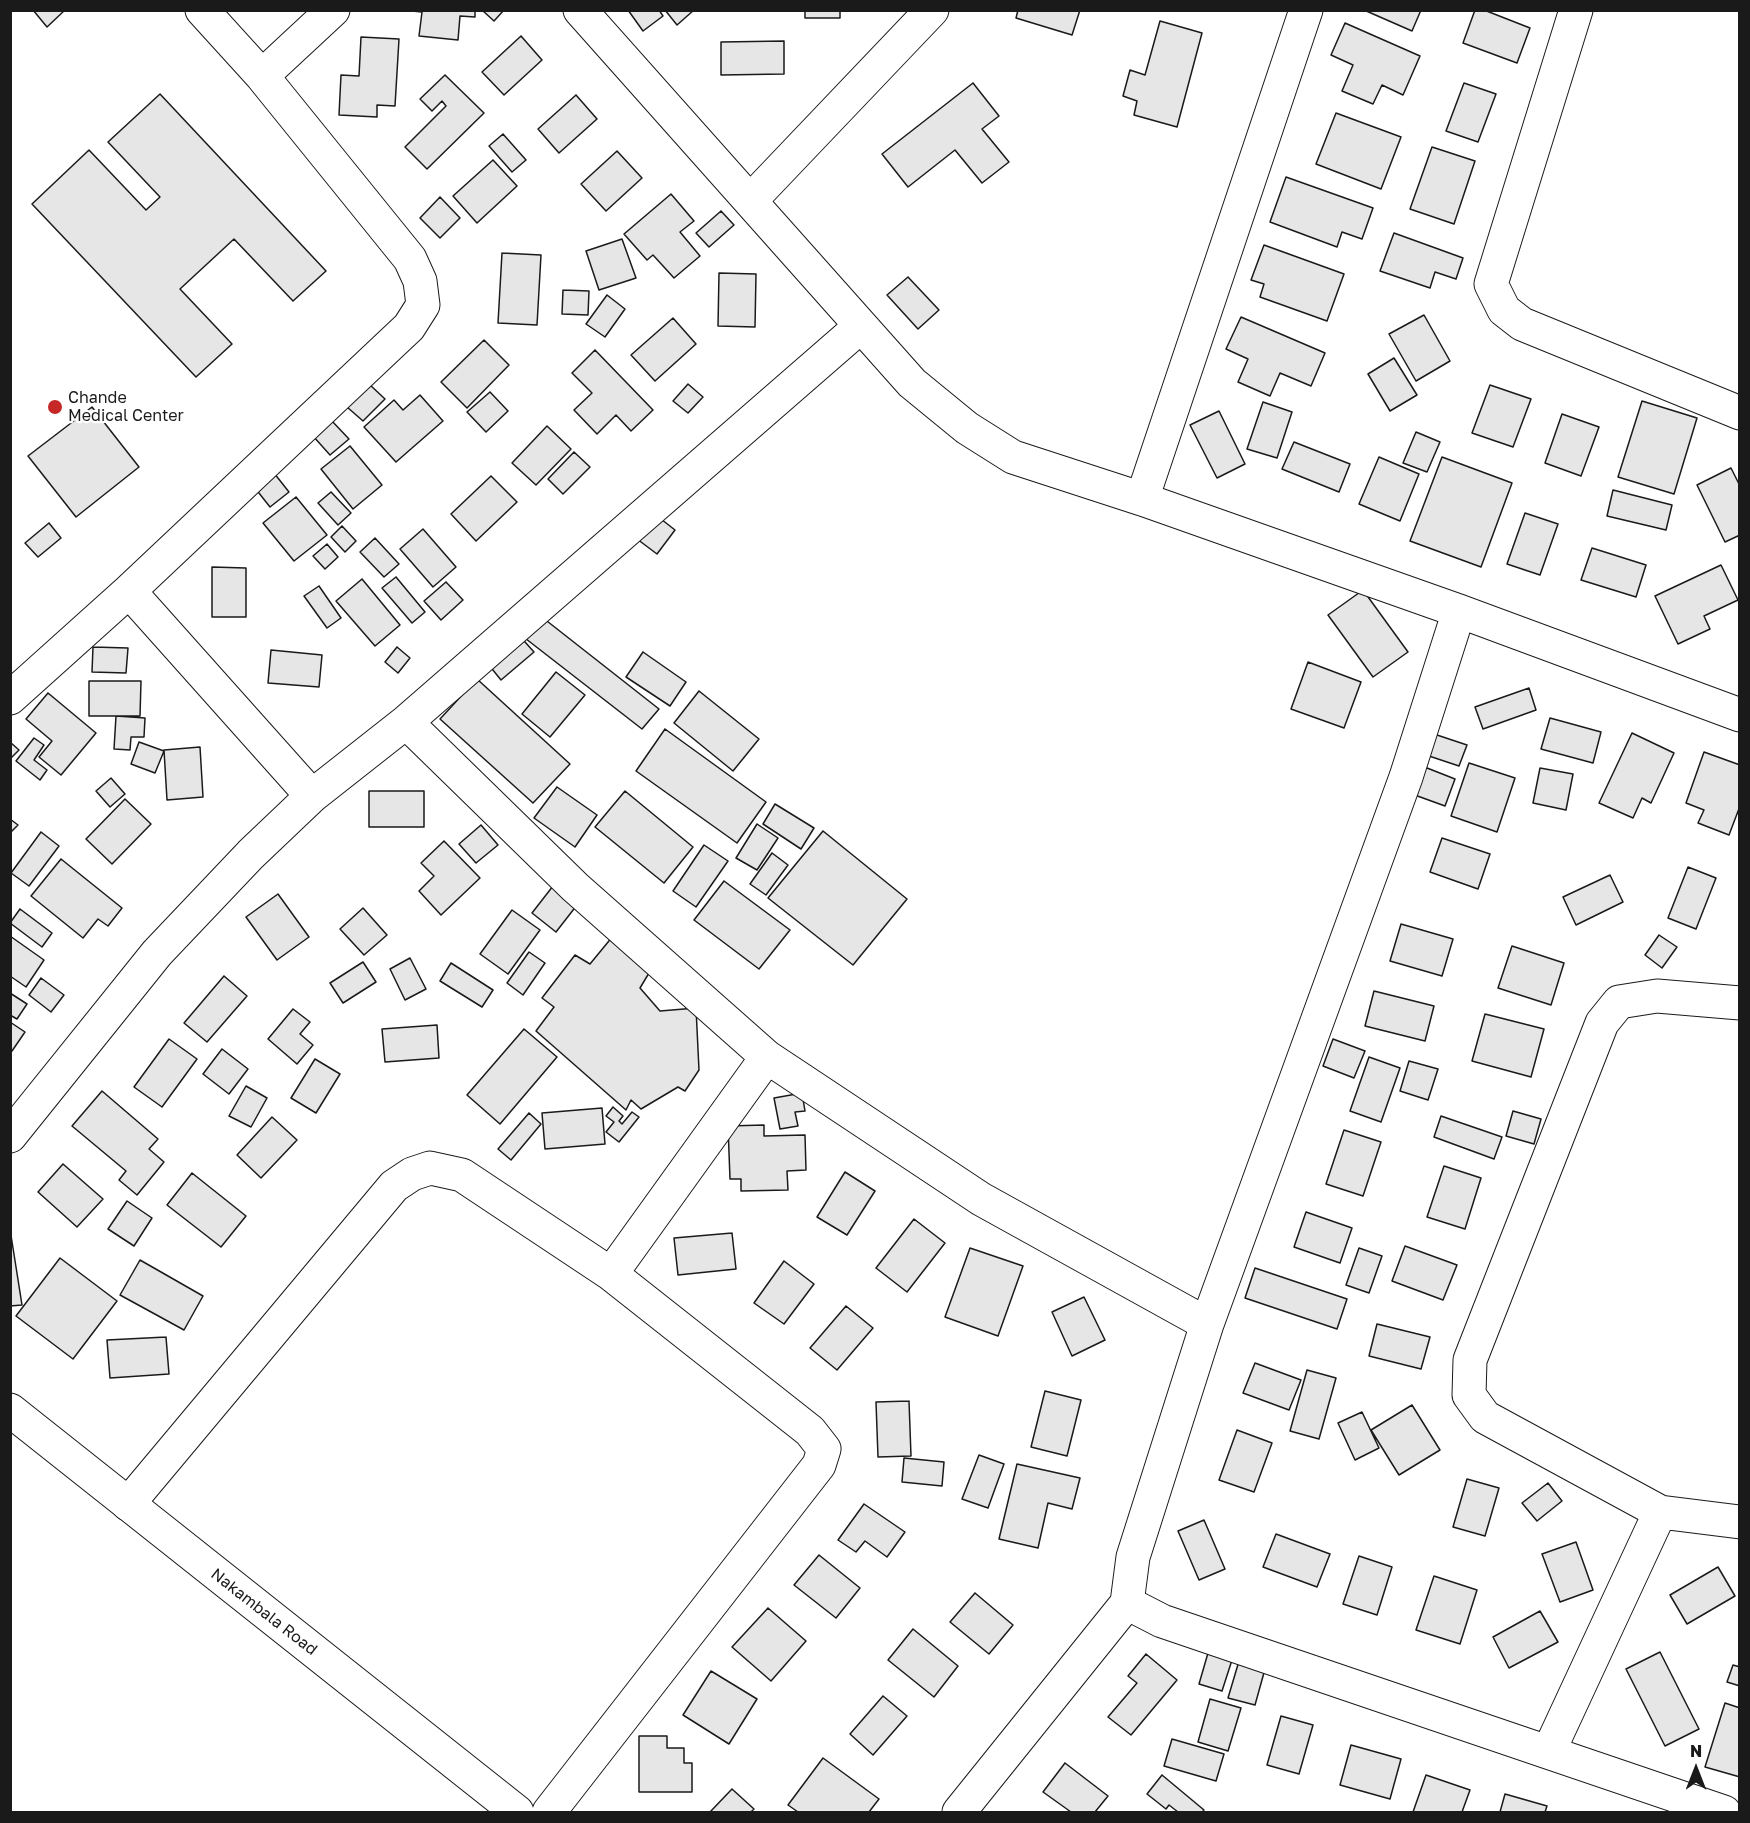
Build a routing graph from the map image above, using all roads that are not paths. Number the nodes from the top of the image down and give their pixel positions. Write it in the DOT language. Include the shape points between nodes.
graph roads {
  1 [pos="202,10"];
  2 [pos="333,10"];
  3 [pos="580,10"];
  4 [pos="932,10"];
  5 [pos="1576,10"];
  6 [pos="1299,13"];
  7 [pos="262,76"];
  8 [pos="751,200"];
  9 [pos="861,326"];
  10 [pos="1740,414"];
  11 [pos="1142,499"];
  12 [pos="129,591"];
  13 [pos="1459,611"];
  14 [pos="10,698"];
  15 [pos="1740,715"];
  16 [pos="406,722"];
  17 [pos="312,796"];
  18 [pos="1740,1003"];
  19 [pos="767,1057"];
  20 [pos="10,1136"];
  21 [pos="611,1274"];
  22 [pos="1208,1324"];
  23 [pos="10,1410"];
  24 [pos="128,1504"];
  25 [pos="1660,1512"];
  26 [pos="1740,1522"];
  27 [pos="1127,1603"];
  28 [pos="1549,1751"];
  29 [pos="517,1812"];
  30 [pos="549,1812"];
  31 [pos="959,1812"];
  32 [pos="1724,1812"];
  1 -- 7 [label="street"];
  2 -- 7 [label="street"];
  3 -- 8 [label="street"];
  4 -- 8 [label="street"];
  5 -- 10 [label="street" via="1491,285 1504,310 1522,324"];
  6 -- 11 [label="street"];
  7 -- 12 [label="street" via="410,259 420,281 423,304 409,327"];
  8 -- 9 [label="street"];
  9 -- 11 [label="street" via="912,383 967,428 1013,457"];
  9 -- 16 [label="street"];
  11 -- 13 [label="street"];
  12 -- 14 [label="street"];
  12 -- 17 [label="street"];
  13 -- 15 [label="street"];
  13 -- 22 [label="street" via="1406,777"];
  16 -- 17 [label="street"];
  16 -- 19 [label="street" via="575,887"];
  17 -- 20 [label="street" via="157,953"];
  18 -- 25 [label="street" via="1657,996 1619,1002 1602,1023 1470,1360 1469,1395 1485,1417"];
  19 -- 21 [label="street"];
  19 -- 22 [label="street" via="981,1199"];
  21 -- 24 [label="street" via="462,1175 430,1168 412,1174 394,1186"];
  21 -- 30 [label="street" via="810,1431 824,1449 819,1465"];
  22 -- 27 [label="street" via="1133,1557"];
  23 -- 24 [label="street, Nakambala Road"];
  24 -- 29 [label="street, Nakambala Road"];
  25 -- 26 [label="street"];
  25 -- 28 [label="street"];
  27 -- 28 [label="street" via="1162,1621"];
  27 -- 31 [label="street"];
  28 -- 32 [label="street"];
}
